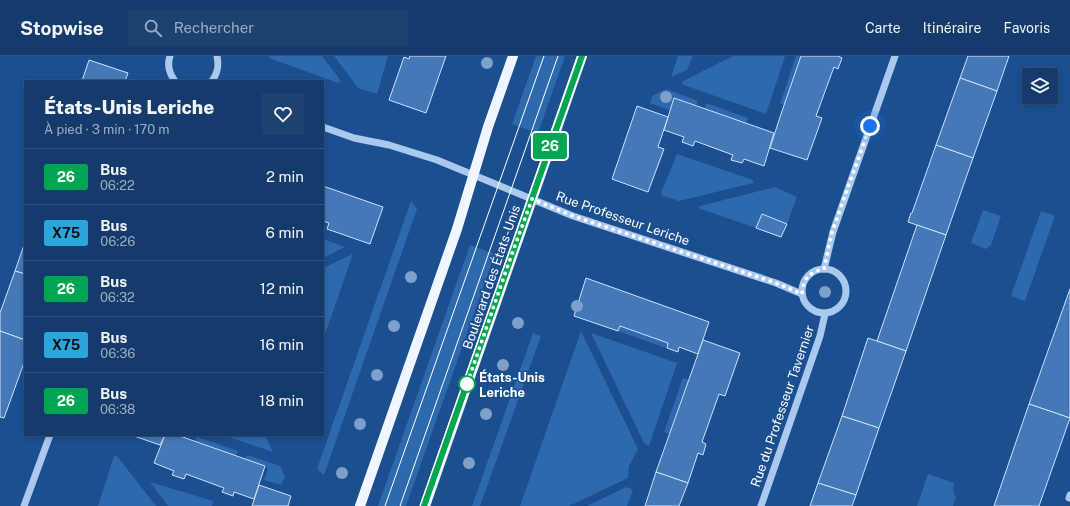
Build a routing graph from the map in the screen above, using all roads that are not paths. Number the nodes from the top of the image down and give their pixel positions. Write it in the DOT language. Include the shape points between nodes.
graph roads {
  1 [pos="170,56"];
  2 [pos="217,56"];
  3 [pos="513,56"];
  4 [pos="582,56"];
  5 [pos="895,56"];
  6 [pos="174,80"];
  7 [pos="214,80"];
  8 [pos="324,127"];
  9 [pos="474,176"];
  10 [pos="532,199"];
  11 [pos="824,269"];
  12 [pos="802,294"];
  13 [pos="825,314"];
  14 [pos="50,436"];
  15 [pos="24,506"];
  16 [pos="360,506"];
  17 [pos="424,506"];
  18 [pos="761,506"];
  1 -- 6 [label="street" via="169,71"];
  2 -- 7 [label="street"];
  3 -- 9 [label="main road"];
  4 -- 10 [label="main road, Boulevard des États-Unis"];
  5 -- 11 [label="street" via="832,232"];
  8 -- 9 [label="street, Rue Professeur Leriche" via="354,138 410,151"];
  9 -- 10 [label="street, Rue Professeur Leriche"];
  9 -- 16 [label="main road"];
  10 -- 12 [label="street, Rue Professeur Leriche" via="573,216 776,283"];
  10 -- 17 [label="main road, Boulevard des États-Unis"];
  11 -- 12 [label="street" via="810,274 802,286"];
  11 -- 13 [label="street, Rue du Professeur Tavernier" via="838,274 846,287 844,302 833,312"];
  12 -- 13 [label="street, Rue du Professeur Tavernier" via="807,306"];
  13 -- 18 [label="street, Rue du Professeur Tavernier" via="820,336"];
  14 -- 15 [label="street"];
}
